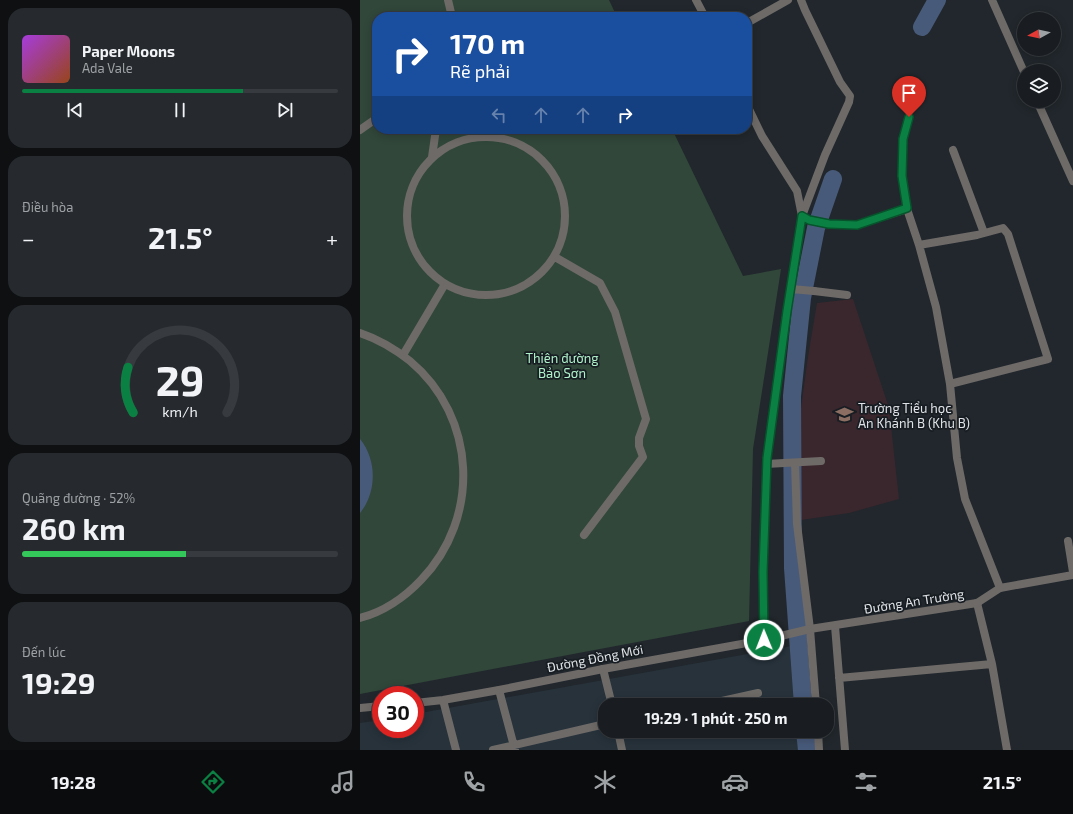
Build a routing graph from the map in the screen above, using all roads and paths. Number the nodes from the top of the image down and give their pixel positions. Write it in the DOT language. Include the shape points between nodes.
graph roads {
  1 [pos="448,0"];
  2 [pos="696,0"];
  3 [pos="788,0"];
  4 [pos="801,0"];
  5 [pos="992,0"];
  6 [pos="451,12"];
  7 [pos="702,12"];
  8 [pos="752,20"];
  9 [pos="1020,64"];
  10 [pos="1040,108"];
  11 [pos="752,115"];
  12 [pos="909,117"];
  13 [pos="372,122"];
  14 [pos="360,130"];
  15 [pos="435,134"];
  16 [pos="478,134"];
  17 [pos="490,134"];
  18 [pos="953,150"];
  19 [pos="432,157"];
  20 [pos="1073,181"];
  21 [pos="907,208"];
  22 [pos="805,218"];
  23 [pos="984,233"];
  24 [pos="919,245"];
  25 [pos="554,257"];
  26 [pos="446,284"];
  27 [pos="794,289"];
  28 [pos="847,295"];
  29 [pos="360,333"];
  30 [pos="403,355"];
  31 [pos="950,384"];
  32 [pos="821,461"];
  33 [pos="795,463"];
  34 [pos="767,464"];
  35 [pos="584,535"];
  36 [pos="1068,541"];
  37 [pos="1073,574"];
  38 [pos="1000,588"];
  39 [pos="977,603"];
  40 [pos="360,618"];
  41 [pos="835,626"];
  42 [pos="806,630"];
  43 [pos="780,636"];
  44 [pos="764,640"];
  45 [pos="992,664"];
  46 [pos="603,668"];
  47 [pos="839,678"];
  48 [pos="499,690"];
  49 [pos="758,693"];
  50 [pos="610,698"];
  51 [pos="736,698"];
  52 [pos="815,698"];
  53 [pos="443,700"];
  54 [pos="424,702"];
  55 [pos="372,707"];
  56 [pos="360,708"];
  57 [pos="598,726"];
  58 [pos="619,738"];
  59 [pos="818,738"];
  60 [pos="514,748"];
  61 [pos="456,750"];
  62 [pos="494,750"];
  63 [pos="622,750"];
  64 [pos="819,750"];
  65 [pos="845,750"];
  66 [pos="1007,750"];
  1 -- 6 [label="street"];
  2 -- 7 [label="street"];
  3 -- 8 [label="street"];
  4 -- 22 [label="street" via="840,82 850,96 825,155"];
  5 -- 9 [label="street"];
  10 -- 20 [label="street"];
  11 -- 22 [label="street" via="797,192"];
  12 -- 21 [label="street" via="903,139 902,176"];
  13 -- 14 [label="street"];
  15 -- 19 [label="street"];
  16 -- 19 [label="street" via="444,148"];
  17 -- 25 [label="street" via="528,147 549,167 557,180 564,200 566,223"];
  18 -- 23 [label="street"];
  19 -- 26 [label="street" via="415,181 407,209 408,224 416,252 434,275"];
  21 -- 22 [label="street" via="857,225 822,223"];
  21 -- 24 [label="street"];
  22 -- 27 [label="street"];
  23 -- 24 [label="street"];
  23 -- 31 [label="street" via="1003,228 1008,234 1048,359"];
  24 -- 31 [label="street" via="936,307"];
  25 -- 26 [label="street" via="541,274 529,283 502,294 473,294"];
  25 -- 35 [label="street" via="600,283 615,312 646,419 639,438 643,457"];
  26 -- 30 [label="street"];
  27 -- 28 [label="street"];
  27 -- 34 [label="street" via="787,311"];
  29 -- 30 [label="street"];
  30 -- 40 [label="street" via="432,383 452,418 463,458 462,498 451,537 429,572 399,599 382,610"];
  31 -- 38 [label="street" via="957,458 965,499"];
  32 -- 33 [label="street"];
  33 -- 34 [label="street"];
  33 -- 42 [label="street" via="797,524"];
  34 -- 44 [label="street" via="763,572"];
  36 -- 37 [label="street"];
  37 -- 38 [label="street, Đường An Trường"];
  38 -- 39 [label="street, Đường An Trường"];
  39 -- 41 [label="street, Đường An Trường"];
  39 -- 45 [label="street"];
  41 -- 42 [label="street, Đường An Trường"];
  41 -- 47 [label="street"];
  42 -- 43 [label="street, Đường An Trường"];
  42 -- 52 [label="street"];
  43 -- 44 [label="street, Đường Đồng Mới"];
  44 -- 46 [label="street, Đường Đồng Mới"];
  45 -- 47 [label="street"];
  45 -- 66 [label="street"];
  46 -- 48 [label="street, Đường Đồng Mới"];
  46 -- 50 [label="street"];
  47 -- 65 [label="street"];
  48 -- 53 [label="street, Đường Đồng Mới"];
  48 -- 60 [label="street"];
  49 -- 51 [label="street"];
  53 -- 54 [label="street, Đường Đồng Mới"];
  53 -- 61 [label="street"];
  55 -- 56 [label="street"];
  57 -- 60 [label="street"];
  58 -- 63 [label="street"];
  59 -- 64 [label="street"];
  60 -- 62 [label="street"];
}
